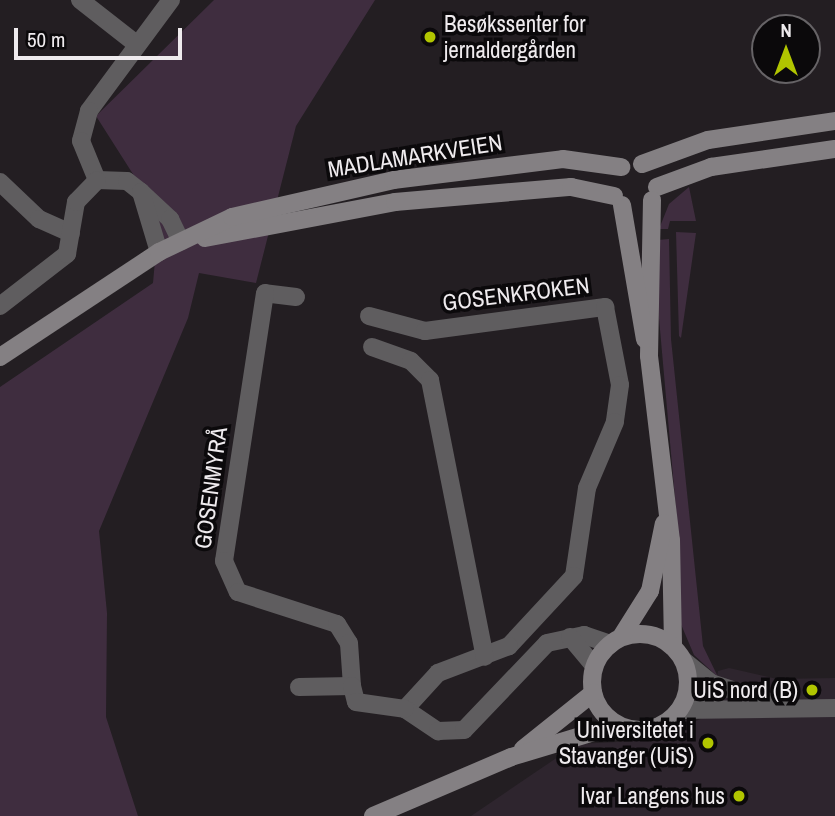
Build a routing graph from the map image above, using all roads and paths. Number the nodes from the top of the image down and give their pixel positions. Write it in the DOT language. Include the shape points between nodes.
graph roads {
  1 [pos="80,0"];
  2 [pos="171,0"];
  3 [pos="135,43"];
  4 [pos="835,121"];
  5 [pos="835,149"];
  6 [pos="642,164"];
  7 [pos="621,167"];
  8 [pos="97,180"];
  9 [pos="0,182"];
  10 [pos="141,192"];
  11 [pos="655,193"];
  12 [pos="618,200"];
  13 [pos="71,233"];
  14 [pos="181,242"];
  15 [pos="159,252"];
  16 [pos="296,297"];
  17 [pos="0,306"];
  18 [pos="369,316"];
  19 [pos="372,347"];
  20 [pos="0,356"];
  21 [pos="649,356"];
  22 [pos="664,520"];
  23 [pos="570,637"];
  24 [pos="615,640"];
  25 [pos="678,654"];
  26 [pos="485,657"];
  27 [pos="594,666"];
  28 [pos="352,686"];
  29 [pos="299,687"];
  30 [pos="593,693"];
  31 [pos="788,708"];
  32 [pos="835,708"];
  33 [pos="405,709"];
  34 [pos="679,710"];
  35 [pos="633,729"];
  36 [pos="512,757"];
  37 [pos="373,816"];
  1 -- 3 [label="street"];
  2 -- 3 [label="street"];
  3 -- 8 [label="street" via="83,121 85,159"];
  4 -- 6 [label="main road" via="708,140"];
  5 -- 11 [label="main road" via="711,167"];
  6 -- 7 [label="main road"];
  6 -- 11 [label="main road"];
  7 -- 12 [label="main road" via="613,177"];
  7 -- 14 [label="main road, MADLAMARKVEIEN" via="563,159 393,180 232,217"];
  8 -- 10 [label="street" via="127,181"];
  8 -- 13 [label="street" via="76,202"];
  9 -- 13 [label="street" via="39,219"];
  10 -- 14 [label="street" via="170,219"];
  10 -- 15 [label="street"];
  11 -- 12 [label="main road" via="635,208"];
  11 -- 21 [label="main road"];
  12 -- 14 [label="main road, MADLAMARKVEIEN" via="571,187 396,202"];
  12 -- 21 [label="main road"];
  13 -- 17 [label="street" via="60,263"];
  14 -- 15 [label="main road, MADLAMARKVEIEN"];
  15 -- 20 [label="main road, MADLAMARKVEIEN"];
  16 -- 28 [label="street, GOSENMYRÅ" via="265,293 224,561 238,592 337,624 349,643"];
  18 -- 26 [label="street, GOSENKROKEN" via="425,331 605,307 613,326 618,412 587,488 581,560 567,586 509,646"];
  19 -- 26 [label="street" via="411,361 430,380"];
  21 -- 22 [label="main road"];
  22 -- 24 [label="main road" via="650,591"];
  22 -- 25 [label="main road" via="671,540"];
  23 -- 24 [label="street"];
  23 -- 27 [label="street"];
  23 -- 33 [label="street" via="533,655 464,730 438,731"];
  24 -- 25 [label="main road" via="649,634"];
  24 -- 27 [label="main road"];
  25 -- 31 [label="street" via="711,682"];
  25 -- 34 [label="main road" via="688,686"];
  26 -- 33 [label="street, GOSENKROKEN" via="438,673"];
  27 -- 30 [label="main road"];
  28 -- 29 [label="street"];
  28 -- 33 [label="street" via="356,702"];
  30 -- 35 [label="main road" via="607,717"];
  30 -- 36 [label="main road"];
  31 -- 32 [label="street"];
  31 -- 34 [label="street"];
  34 -- 35 [label="main road" via="658,726"];
  35 -- 36 [label="main road" via="594,732"];
  36 -- 37 [label="main road"];
}
